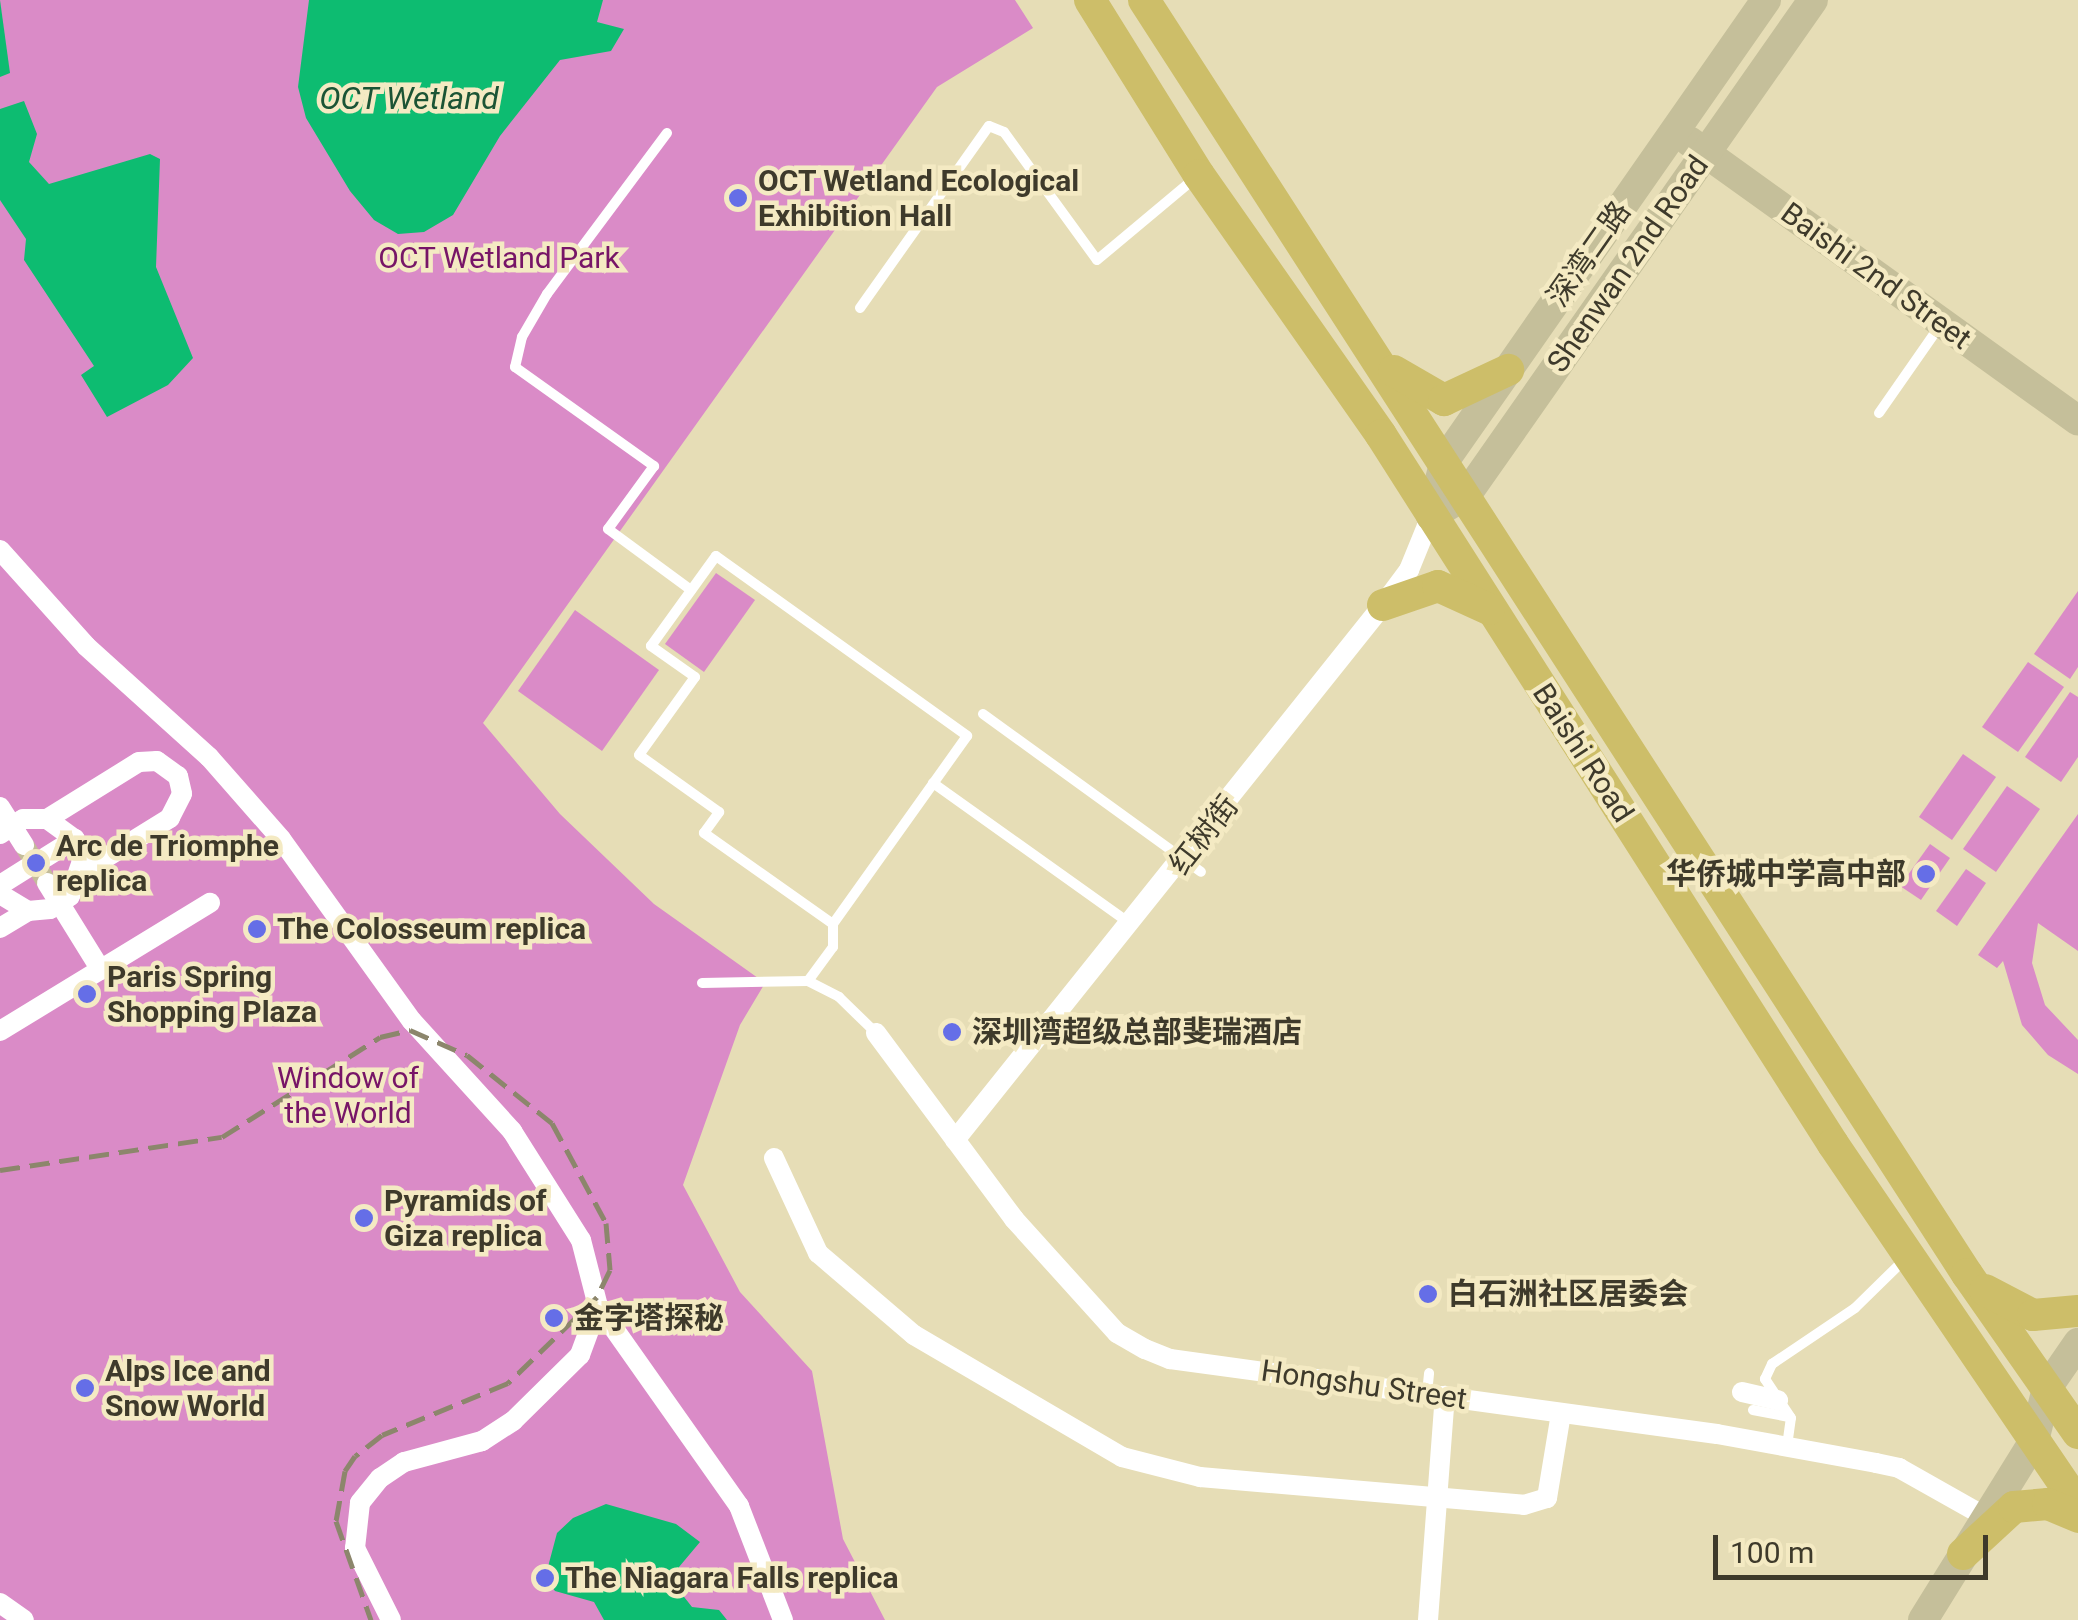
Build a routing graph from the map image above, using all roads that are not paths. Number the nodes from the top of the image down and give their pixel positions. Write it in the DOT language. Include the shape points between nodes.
graph roads {
  1 [pos="1090,0"];
  2 [pos="1144,0"];
  3 [pos="1766,0"];
  4 [pos="1813,0"];
  5 [pos="1675,131"];
  6 [pos="667,133"];
  7 [pos="1706,153"];
  8 [pos="1200,174"];
  9 [pos="860,308"];
  10 [pos="1942,323"];
  11 [pos="1378,358"];
  12 [pos="1508,370"];
  13 [pos="1879,412"];
  14 [pos="2078,421"];
  15 [pos="1445,460"];
  16 [pos="1467,494"];
  17 [pos="1430,516"];
  18 [pos="0,550"];
  19 [pos="691,590"];
  20 [pos="1383,605"];
  21 [pos="1492,611"];
  22 [pos="983,714"];
  23 [pos="210,757"];
  24 [pos="178,776"];
  25 [pos="934,783"];
  26 [pos="47,819"];
  27 [pos="4,822"];
  28 [pos="75,839"];
  29 [pos="24,845"];
  30 [pos="46,857"];
  31 [pos="1193,865"];
  32 [pos="26,869"];
  33 [pos="81,873"];
  34 [pos="47,883"];
  35 [pos="0,885"];
  36 [pos="0,894"];
  37 [pos="210,903"];
  38 [pos="60,904"];
  39 [pos="28,910"];
  40 [pos="833,924"];
  41 [pos="1133,925"];
  42 [pos="0,928"];
  43 [pos="101,970"];
  44 [pos="808,981"];
  45 [pos="702,983"];
  46 [pos="0,1031"];
  47 [pos="876,1033"];
  48 [pos="955,1140"];
  49 [pos="774,1158"];
  50 [pos="1912,1252"];
  51 [pos="1968,1274"];
  52 [pos="598,1306"];
  53 [pos="2078,1311"];
  54 [pos="2078,1343"];
  55 [pos="1434,1387"];
  56 [pos="2047,1388"];
  57 [pos="1778,1400"];
  58 [pos="1748,1401"];
  59 [pos="1561,1413"];
  60 [pos="1791,1418"];
  61 [pos="2075,1421"];
  62 [pos="2034,1442"];
  63 [pos="1787,1446"];
  64 [pos="1440,1496"];
  65 [pos="2078,1505"];
  66 [pos="1986,1517"];
  67 [pos="2078,1517"];
  68 [pos="1963,1554"];
  69 [pos="0,1603"];
  70 [pos="24,1620"];
  71 [pos="391,1620"];
  72 [pos="783,1620"];
  73 [pos="1428,1620"];
  74 [pos="1923,1620"];
  1 -- 8 [label="main road, Baishi Road"];
  2 -- 11 [label="main road, Baishi Road"];
  3 -- 5 [label="street, 深湾二路"];
  4 -- 7 [label="street, Shenwan 2nd Road"];
  5 -- 7 [label="street, Baishi 2nd Street"];
  5 -- 12 [label="street, 深湾二路"];
  6 -- 19 [label="lane" via="547,294 522,337 515,367 654,466 608,530"];
  7 -- 10 [label="street, Baishi 2nd Street"];
  7 -- 16 [label="street, Shenwan 2nd Road"];
  8 -- 9 [label="lane" via="1097,260 1004,132 989,126"];
  8 -- 17 [label="main road, Baishi Road"];
  10 -- 13 [label="lane"];
  10 -- 14 [label="street, Baishi 2nd Street"];
  11 -- 12 [label="main road" via="1423,393 1444,400"];
  11 -- 15 [label="main road, Baishi Road"];
  12 -- 15 [label="street, 深湾二路"];
  15 -- 16 [label="main road, Baishi Road"];
  15 -- 17 [label="street, 深湾二路"];
  16 -- 17 [label="street, Shenwan 2nd Road"];
  16 -- 51 [label="main road, Baishi Road"];
  17 -- 20 [label="street, 红树街" via="1409,570"];
  17 -- 21 [label="main road, Baishi Road"];
  18 -- 23 [label="street" via="86,646"];
  19 -- 25 [label="lane" via="716,556 968,736"];
  19 -- 40 [label="lane" via="652,646 695,676 639,755 718,812 704,832"];
  20 -- 21 [label="main road" via="1438,586"];
  20 -- 31 [label="street, 红树街"];
  21 -- 50 [label="main road, Baishi Road" via="1834,1144"];
  22 -- 31 [label="lane"];
  23 -- 24 [label="street"];
  23 -- 52 [label="street" via="309,874 412,1021 512,1131 558,1194 581,1240"];
  24 -- 26 [label="street" via="157,760 139,762"];
  24 -- 33 [label="street" via="180,803 170,818"];
  25 -- 40 [label="lane"];
  25 -- 41 [label="lane"];
  26 -- 27 [label="street"];
  26 -- 28 [label="street"];
  27 -- 29 [label="street"];
  28 -- 30 [label="street"];
  28 -- 33 [label="street"];
  31 -- 41 [label="street, 红树街"];
  32 -- 35 [label="street"];
  33 -- 38 [label="street"];
  34 -- 38 [label="street"];
  36 -- 39 [label="street"];
  37 -- 43 [label="street"];
  38 -- 39 [label="street"];
  38 -- 43 [label="street"];
  39 -- 42 [label="street"];
  40 -- 44 [label="lane" via="833,947"];
  41 -- 48 [label="street, 红树街"];
  43 -- 46 [label="street"];
  44 -- 45 [label="lane"];
  44 -- 47 [label="lane" via="838,997"];
  47 -- 48 [label="street, Hongshu Street"];
  48 -- 55 [label="street, Hongshu Street" via="1014,1219 1117,1333 1145,1349 1170,1359"];
  49 -- 64 [label="street" via="818,1253 914,1335 1122,1457 1200,1477"];
  50 -- 57 [label="lane" via="1855,1308 1772,1364 1765,1379"];
  50 -- 62 [label="main road, Baishi Road"];
  51 -- 53 [label="main road" via="2020,1312"];
  51 -- 56 [label="main road, Baishi Road"];
  52 -- 71 [label="street" via="580,1355 513,1421 482,1441 404,1462 360,1503 355,1548"];
  52 -- 72 [label="street" via="740,1506"];
  54 -- 56 [label="street"];
  55 -- 59 [label="street, Hongshu Street"];
  55 -- 64 [label="street"];
  56 -- 61 [label="main road, Baishi Road"];
  56 -- 62 [label="street"];
  57 -- 58 [label="street"];
  57 -- 60 [label="lane"];
  58 -- 60 [label="lane"];
  59 -- 63 [label="street, Hongshu Street"];
  59 -- 64 [label="street" via="1546,1498 1492,1507"];
  60 -- 63 [label="lane"];
  61 -- 62 [label="street"];
  62 -- 65 [label="main road, Baishi Road"];
  62 -- 66 [label="street"];
  63 -- 66 [label="street, Hongshu Street" via="1899,1468"];
  64 -- 73 [label="street"];
  66 -- 68 [label="street"];
  67 -- 68 [label="main road" via="2048,1504 2014,1507"];
  68 -- 74 [label="street"];
  69 -- 70 [label="street"];
}
